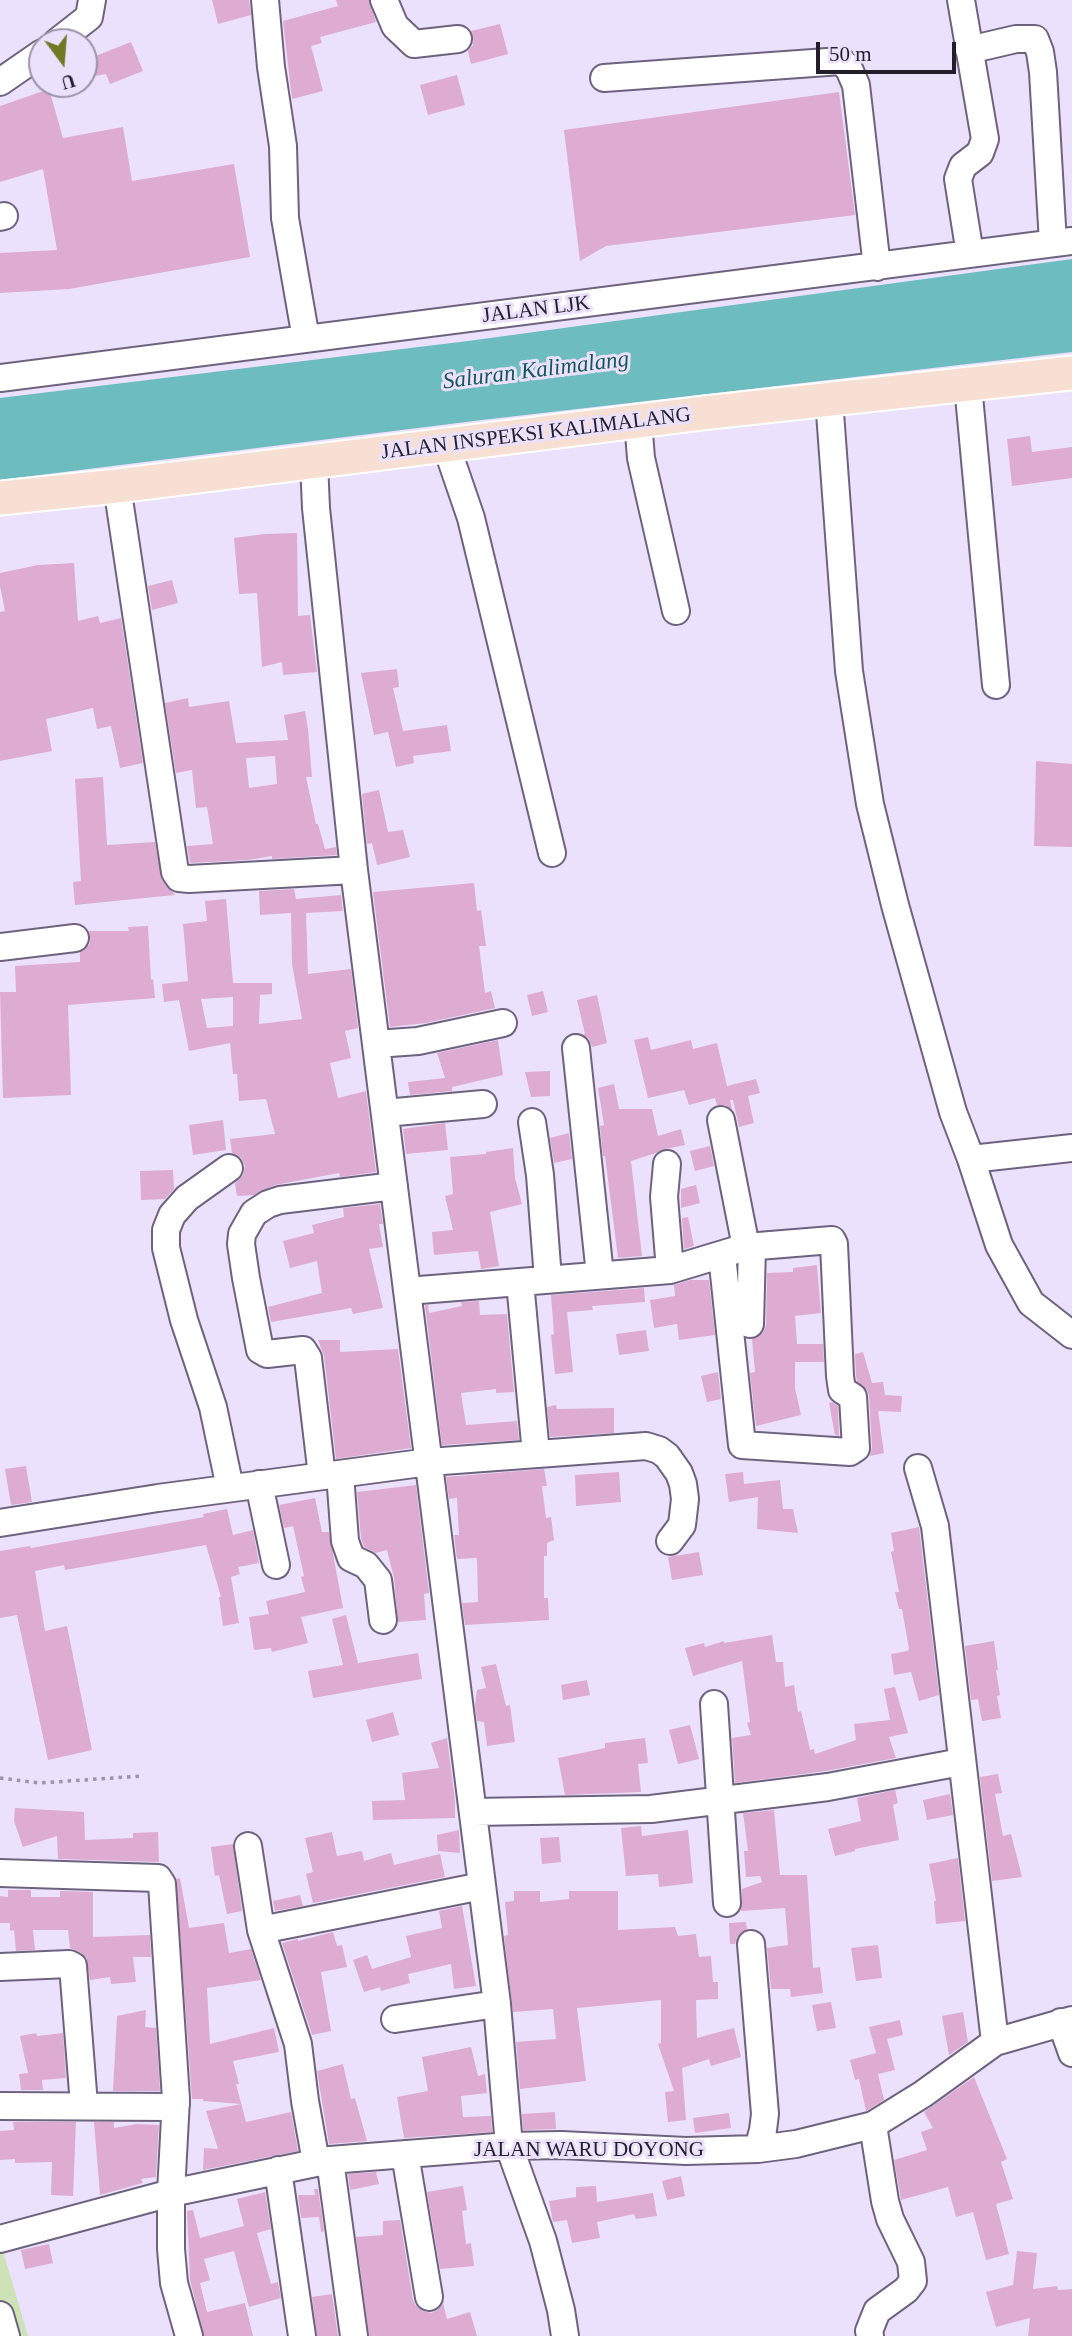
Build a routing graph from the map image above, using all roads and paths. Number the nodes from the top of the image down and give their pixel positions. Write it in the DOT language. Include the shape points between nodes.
graph roads {
  1 [pos="115,0"];
  2 [pos="265,0"];
  3 [pos="384,0"];
  4 [pos="961,0"];
  5 [pos="90,8"];
  6 [pos="71,28"];
  7 [pos="458,39"];
  8 [pos="969,50"];
  9 [pos="28,62"];
  10 [pos="604,78"];
  11 [pos="0,82"];
  12 [pos="1063,242"];
  13 [pos="970,254"];
  14 [pos="877,267"];
  15 [pos="306,339"];
  16 [pos="1072,373"];
  17 [pos="0,378"];
  18 [pos="968,385"];
  19 [pos="829,399"];
  20 [pos="638,421"];
  21 [pos="446,445"];
  22 [pos="314,462"];
  23 [pos="117,486"];
  24 [pos="0,498"];
  25 [pos="676,611"];
  26 [pos="996,685"];
  27 [pos="552,853"];
  28 [pos="354,870"];
  29 [pos="75,938"];
  30 [pos="0,947"];
  31 [pos="503,1023"];
  32 [pos="376,1044"];
  33 [pos="576,1048"];
  34 [pos="483,1104"];
  35 [pos="385,1113"];
  36 [pos="721,1120"];
  37 [pos="532,1122"];
  38 [pos="1072,1148"];
  39 [pos="971,1158"];
  40 [pos="667,1164"];
  41 [pos="229,1168"];
  42 [pos="394,1185"];
  43 [pos="740,1250"];
  44 [pos="670,1270"];
  45 [pos="600,1275"];
  46 [pos="548,1279"];
  47 [pos="520,1282"];
  48 [pos="407,1291"];
  49 [pos="750,1324"];
  50 [pos="1072,1335"];
  51 [pos="536,1454"];
  52 [pos="429,1462"];
  53 [pos="918,1468"];
  54 [pos="331,1475"];
  55 [pos="259,1484"];
  56 [pos="230,1488"];
  57 [pos="0,1523"];
  58 [pos="670,1541"];
  59 [pos="276,1565"];
  60 [pos="383,1620"];
  61 [pos="714,1704"];
  62 [pos="961,1762"];
  63 [pos="142,1776"];
  64 [pos="0,1778"];
  65 [pos="721,1801"];
  66 [pos="473,1812"];
  67 [pos="248,1846"];
  68 [pos="0,1873"];
  69 [pos="482,1886"];
  70 [pos="727,1903"];
  71 [pos="261,1930"];
  72 [pos="751,1944"];
  73 [pos="0,1967"];
  74 [pos="497,2004"];
  75 [pos="395,2019"];
  76 [pos="1067,2021"];
  77 [pos="995,2042"];
  78 [pos="1072,2053"];
  79 [pos="176,2104"];
  80 [pos="84,2105"];
  81 [pos="0,2106"];
  82 [pos="873,2125"];
  83 [pos="509,2146"];
  84 [pos="758,2149"];
  85 [pos="405,2154"];
  86 [pos="323,2161"];
  87 [pos="278,2170"];
  88 [pos="171,2193"];
  89 [pos="0,2239"];
  90 [pos="429,2297"];
  91 [pos="0,2315"];
  92 [pos="6,2336"];
  93 [pos="189,2336"];
  94 [pos="302,2336"];
  95 [pos="354,2336"];
  96 [pos="565,2336"];
  97 [pos="870,2336"];
  1 -- 5 [label="street"];
  2 -- 15 [label="street" via="283,146 285,218"];
  3 -- 7 [label="street" via="395,26 414,44"];
  4 -- 8 [label="street"];
  5 -- 6 [label="street"];
  8 -- 12 [label="street" via="1035,38"];
  8 -- 13 [label="street" via="985,139 980,153 963,166 957,179"];
  9 -- 11 [label="street"];
  10 -- 14 [label="street" via="841,61 856,85"];
  12 -- 13 [label="street, JALAN LJK"];
  13 -- 14 [label="street, JALAN LJK"];
  14 -- 15 [label="street, JALAN LJK"];
  15 -- 17 [label="street, JALAN LJK"];
  16 -- 18 [label="main road, JALAN INSPEKSI KALIMALANG"];
  18 -- 19 [label="main road, JALAN INSPEKSI KALIMALANG"];
  18 -- 26 [label="street"];
  19 -- 20 [label="main road, JALAN INSPEKSI KALIMALANG"];
  19 -- 39 [label="street" via="849,671 870,804 953,1112"];
  20 -- 21 [label="main road, JALAN INSPEKSI KALIMALANG"];
  20 -- 25 [label="street" via="641,458"];
  21 -- 22 [label="main road, JALAN INSPEKSI KALIMALANG"];
  21 -- 27 [label="street" via="471,518"];
  22 -- 23 [label="main road, JALAN INSPEKSI KALIMALANG"];
  22 -- 28 [label="street"];
  23 -- 24 [label="main road, JALAN INSPEKSI KALIMALANG"];
  23 -- 28 [label="street" via="179,878"];
  28 -- 32 [label="street"];
  29 -- 30 [label="street"];
  31 -- 32 [label="street" via="418,1041"];
  32 -- 35 [label="street"];
  33 -- 45 [label="street"];
  34 -- 35 [label="street"];
  35 -- 42 [label="street"];
  36 -- 43 [label="street"];
  37 -- 46 [label="street"];
  38 -- 39 [label="street"];
  39 -- 50 [label="street" via="999,1245 1031,1303"];
  40 -- 44 [label="street" via="664,1197"];
  41 -- 56 [label="street" via="187,1198 172,1216 166,1248 213,1407"];
  42 -- 48 [label="street"];
  42 -- 54 [label="street" via="280,1200 254,1213 243,1234 246,1278 261,1350 267,1354 303,1350 309,1358"];
  43 -- 43 [label="street" via="742,1445 850,1452 856,1448 855,1406 853,1397 842,1390 840,1376 834,1242"];
  43 -- 44 [label="street"];
  43 -- 49 [label="street"];
  44 -- 45 [label="street"];
  45 -- 46 [label="street"];
  46 -- 47 [label="street"];
  47 -- 48 [label="street"];
  47 -- 51 [label="street"];
  48 -- 52 [label="street"];
  51 -- 52 [label="street"];
  51 -- 58 [label="street" via="646,1446 659,1450 679,1473 685,1499 682,1525"];
  52 -- 54 [label="street"];
  52 -- 66 [label="street"];
  53 -- 62 [label="street" via="934,1526"];
  54 -- 55 [label="street"];
  54 -- 60 [label="street" via="351,1558 366,1565 378,1580"];
  55 -- 56 [label="street"];
  55 -- 59 [label="street"];
  56 -- 57 [label="street"];
  61 -- 65 [label="street"];
  62 -- 65 [label="street"];
  62 -- 77 [label="street"];
  63 -- 64 [label="path" via="39,1783"];
  65 -- 66 [label="street" via="639,1810"];
  65 -- 70 [label="street"];
  66 -- 69 [label="street"];
  67 -- 71 [label="street"];
  68 -- 79 [label="street" via="158,1878 162,1884"];
  69 -- 71 [label="street"];
  69 -- 74 [label="street"];
  71 -- 86 [label="street" via="298,2044 305,2101"];
  72 -- 84 [label="street" via="765,2114"];
  73 -- 80 [label="street" via="73,1966"];
  74 -- 75 [label="street"];
  74 -- 83 [label="street"];
  76 -- 77 [label="street, JALAN WARU DOYONG"];
  76 -- 78 [label="street"];
  77 -- 82 [label="street, JALAN WARU DOYONG"];
  79 -- 80 [label="street" via="171,2108"];
  79 -- 88 [label="street"];
  80 -- 81 [label="street"];
  82 -- 84 [label="street, JALAN WARU DOYONG"];
  82 -- 97 [label="street" via="887,2210 911,2262 913,2281 877,2311"];
  83 -- 84 [label="street, JALAN WARU DOYONG"];
  83 -- 85 [label="street, JALAN WARU DOYONG"];
  83 -- 96 [label="street" via="542,2241"];
  85 -- 86 [label="street, JALAN WARU DOYONG"];
  85 -- 90 [label="street"];
  86 -- 87 [label="street, JALAN WARU DOYONG"];
  86 -- 95 [label="street"];
  87 -- 88 [label="street, JALAN WARU DOYONG"];
  87 -- 94 [label="street"];
  88 -- 89 [label="street, JALAN WARU DOYONG"];
  88 -- 93 [label="street" via="174,2283"];
  91 -- 92 [label="street"];
}
